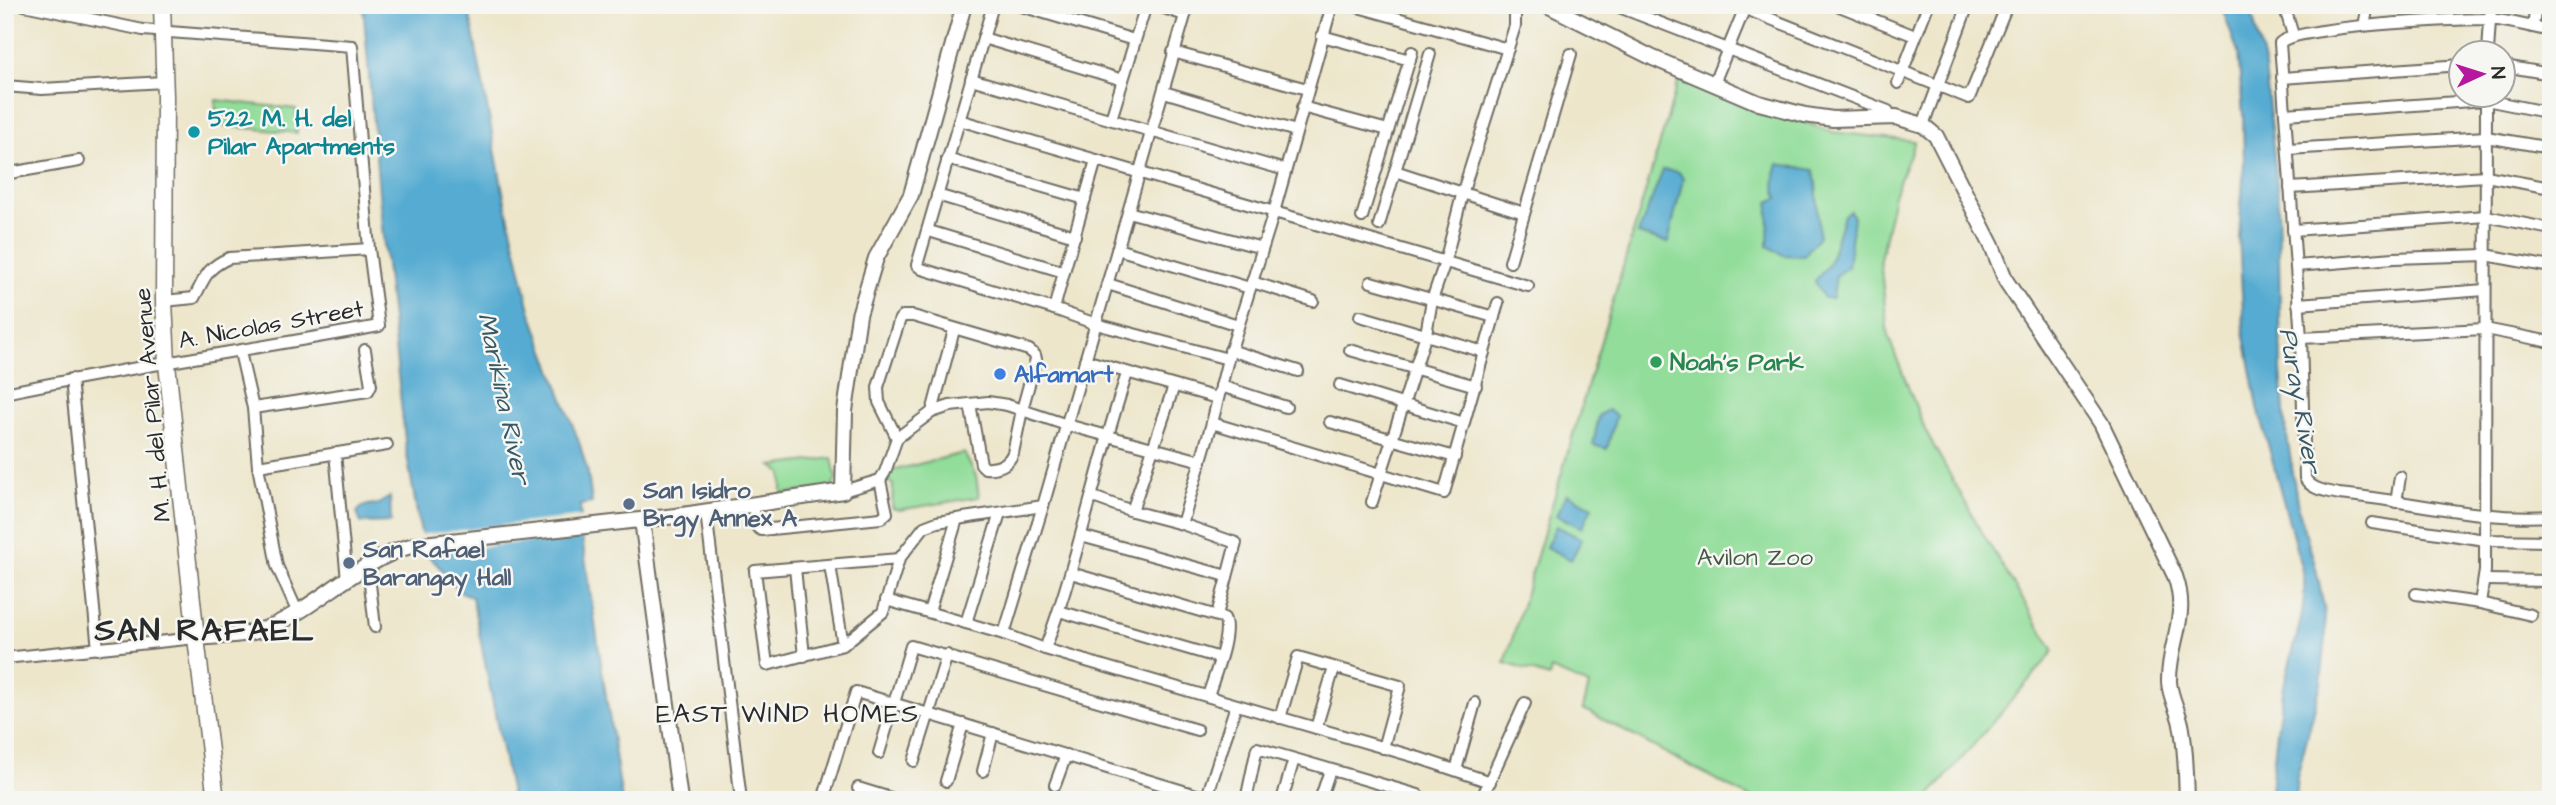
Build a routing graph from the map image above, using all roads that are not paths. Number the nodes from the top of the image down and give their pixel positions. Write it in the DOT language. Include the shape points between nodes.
graph roads {
  1 [pos="24,5"];
  2 [pos="162,5"];
  3 [pos="964,5"];
  4 [pos="993,5"];
  5 [pos="1018,5"];
  6 [pos="1146,5"];
  7 [pos="1154,5"];
  8 [pos="1332,5"];
  9 [pos="1351,5"];
  10 [pos="1511,5"];
  11 [pos="1547,5"];
  12 [pos="1614,5"];
  13 [pos="1837,5"];
  14 [pos="1928,5"];
  15 [pos="1968,5"];
  16 [pos="2007,5"];
  17 [pos="2284,5"];
  18 [pos="2368,5"];
  19 [pos="2491,5"];
  20 [pos="2536,5"];
  21 [pos="1743,6"];
  22 [pos="1187,10"];
  23 [pos="2489,19"];
  24 [pos="2364,26"];
  25 [pos="2533,27"];
  26 [pos="2551,31"];
  27 [pos="163,32"];
  28 [pos="2293,35"];
  29 [pos="1322,36"];
  30 [pos="1916,36"];
  31 [pos="983,38"];
  32 [pos="2488,38"];
  33 [pos="1134,40"];
  34 [pos="1727,49"];
  35 [pos="1508,50"];
  36 [pos="1173,52"];
  37 [pos="1430,54"];
  38 [pos="1571,54"];
  39 [pos="2448,66"];
  40 [pos="2518,68"];
  41 [pos="2551,74"];
  42 [pos="1900,78"];
  43 [pos="2282,78"];
  44 [pos="971,79"];
  45 [pos="1123,80"];
  46 [pos="164,82"];
  47 [pos="1714,83"];
  48 [pos="1937,85"];
  49 [pos="5,86"];
  50 [pos="1307,89"];
  51 [pos="1164,92"];
  52 [pos="2448,100"];
  53 [pos="2518,105"];
  54 [pos="1302,107"];
  55 [pos="2486,108"];
  56 [pos="1888,111"];
  57 [pos="2551,113"];
  58 [pos="2285,114"];
  59 [pos="1111,119"];
  60 [pos="959,120"];
  61 [pos="1923,125"];
  62 [pos="1388,130"];
  63 [pos="1296,131"];
  64 [pos="1150,132"];
  65 [pos="2486,137"];
  66 [pos="2551,148"];
  67 [pos="2287,149"];
  68 [pos="947,159"];
  69 [pos="1096,160"];
  70 [pos="79,161"];
  71 [pos="1285,170"];
  72 [pos="1395,171"];
  73 [pos="1139,173"];
  74 [pos="2486,176"];
  75 [pos="5,178"];
  76 [pos="2290,188"];
  77 [pos="2551,188"];
  78 [pos="1463,191"];
  79 [pos="937,195"];
  80 [pos="1085,199"];
  81 [pos="1128,212"];
  82 [pos="1274,212"];
  83 [pos="1524,213"];
  84 [pos="2486,216"];
  85 [pos="1362,217"];
  86 [pos="1378,225"];
  87 [pos="2551,229"];
  88 [pos="2293,230"];
  89 [pos="929,231"];
  90 [pos="1075,236"];
  91 [pos="1262,248"];
  92 [pos="369,249"];
  93 [pos="1117,249"];
  94 [pos="2486,255"];
  95 [pos="1445,262"];
  96 [pos="1510,262"];
  97 [pos="2296,266"];
  98 [pos="2551,267"];
  99 [pos="1064,272"];
  100 [pos="1371,282"];
  101 [pos="1108,284"];
  102 [pos="1251,285"];
  103 [pos="1528,286"];
  104 [pos="2485,290"];
  105 [pos="2390,297"];
  106 [pos="1432,300"];
  107 [pos="164,301"];
  108 [pos="1313,301"];
  109 [pos="1498,303"];
  110 [pos="2298,304"];
  111 [pos="1054,309"];
  112 [pos="2392,310"];
  113 [pos="1360,316"];
  114 [pos="1494,317"];
  115 [pos="1096,324"];
  116 [pos="1238,324"];
  117 [pos="2485,328"];
  118 [pos="954,330"];
  119 [pos="1426,334"];
  120 [pos="2301,338"];
  121 [pos="2551,342"];
  122 [pos="365,350"];
  123 [pos="1350,350"];
  124 [pos="240,352"];
  125 [pos="1484,352"];
  126 [pos="1229,354"];
  127 [pos="1085,360"];
  128 [pos="167,364"];
  129 [pos="1415,367"];
  130 [pos="1298,371"];
  131 [pos="1127,374"];
  132 [pos="71,379"];
  133 [pos="1340,385"];
  134 [pos="1174,386"];
  135 [pos="1221,386"];
  136 [pos="1476,386"];
  137 [pos="5,393"];
  138 [pos="1217,398"];
  139 [pos="1402,403"];
  140 [pos="970,404"];
  141 [pos="1286,407"];
  142 [pos="253,408"];
  143 [pos="1022,410"];
  144 [pos="932,412"];
  145 [pos="1330,422"];
  146 [pos="1212,423"];
  147 [pos="1464,423"];
  148 [pos="1067,425"];
  149 [pos="1106,435"];
  150 [pos="897,438"];
  151 [pos="1391,439"];
  152 [pos="387,445"];
  153 [pos="1154,448"];
  154 [pos="335,453"];
  155 [pos="1455,457"];
  156 [pos="1201,461"];
  157 [pos="258,466"];
  158 [pos="1382,474"];
  159 [pos="2400,477"];
  160 [pos="880,480"];
  161 [pos="843,491"];
  162 [pos="1093,497"];
  163 [pos="1372,502"];
  164 [pos="2396,502"];
  165 [pos="753,505"];
  166 [pos="1043,506"];
  167 [pos="1132,511"];
  168 [pos="706,512"];
  169 [pos="1000,513"];
  170 [pos="2485,515"];
  171 [pos="2551,516"];
  172 [pos="957,519"];
  173 [pos="642,520"];
  174 [pos="2372,523"];
  175 [pos="1182,524"];
  176 [pos="1081,536"];
  177 [pos="2485,540"];
  178 [pos="2551,541"];
  179 [pos="899,559"];
  180 [pos="830,565"];
  181 [pos="368,566"];
  182 [pos="795,568"];
  183 [pos="1071,573"];
  184 [pos="1227,576"];
  185 [pos="346,580"];
  186 [pos="2485,580"];
  187 [pos="2551,581"];
  188 [pos="2416,594"];
  189 [pos="886,600"];
  190 [pos="2480,603"];
  191 [pos="297,611"];
  192 [pos="1059,611"];
  193 [pos="929,612"];
  194 [pos="1217,615"];
  195 [pos="2531,615"];
  196 [pos="966,622"];
  197 [pos="375,627"];
  198 [pos="1004,634"];
  199 [pos="196,638"];
  200 [pos="843,645"];
  201 [pos="98,649"];
  202 [pos="1045,649"];
  203 [pos="947,655"];
  204 [pos="804,656"];
  205 [pos="5,657"];
  206 [pos="1220,657"];
  207 [pos="1334,668"];
  208 [pos="1208,696"];
  209 [pos="1475,703"];
  210 [pos="1525,703"];
  211 [pos="894,704"];
  212 [pos="1236,705"];
  213 [pos="929,715"];
  214 [pos="1280,718"];
  215 [pos="963,724"];
  216 [pos="1316,729"];
  217 [pos="1197,730"];
  218 [pos="993,733"];
  219 [pos="1383,748"];
  220 [pos="878,752"];
  221 [pos="1066,755"];
  222 [pos="1294,759"];
  223 [pos="914,761"];
  224 [pos="1329,770"];
  225 [pos="1456,770"];
  226 [pos="983,771"];
  227 [pos="946,781"];
  228 [pos="1490,782"];
  229 [pos="1055,785"];
  230 [pos="858,788"];
  231 [pos="1418,795"];
  232 [pos="1209,799"];
  233 [pos="216,800"];
  234 [pos="680,800"];
  235 [pos="741,800"];
  236 [pos="823,800"];
  237 [pos="897,800"];
  238 [pos="1246,800"];
  239 [pos="1282,800"];
  240 [pos="1320,800"];
  241 [pos="1481,800"];
  242 [pos="2187,800"];
  1 -- 27 [label="street"];
  2 -- 27 [label="main road, M. H. del Pilar Avenue"];
  3 -- 161 [label="street" via="911,195 876,258 859,314 845,411"];
  4 -- 31 [label="street"];
  5 -- 33 [label="street"];
  6 -- 33 [label="street"];
  7 -- 22 [label="street"];
  8 -- 29 [label="street"];
  9 -- 35 [label="street"];
  10 -- 35 [label="street" via="1516,18"];
  11 -- 47 [label="street"];
  12 -- 34 [label="street"];
  13 -- 30 [label="street"];
  14 -- 30 [label="street"];
  15 -- 48 [label="street"];
  16 -- 48 [label="street" via="1969,98"];
  17 -- 28 [label="street"];
  18 -- 24 [label="street"];
  19 -- 23 [label="street"];
  20 -- 25 [label="street"];
  21 -- 34 [label="street"];
  21 -- 42 [label="street"];
  22 -- 36 [label="street"];
  23 -- 24 [label="street"];
  23 -- 25 [label="street"];
  23 -- 32 [label="street"];
  24 -- 28 [label="street"];
  25 -- 26 [label="street"];
  27 -- 46 [label="main road, M. H. del Pilar Avenue"];
  27 -- 92 [label="street" via="352,46"];
  28 -- 43 [label="street" via="2280,43"];
  29 -- 50 [label="street"];
  29 -- 62 [label="street" via="1411,56"];
  30 -- 42 [label="street"];
  31 -- 44 [label="street"];
  31 -- 45 [label="street"];
  33 -- 45 [label="street"];
  34 -- 47 [label="street"];
  34 -- 56 [label="street"];
  35 -- 78 [label="street"];
  36 -- 50 [label="street"];
  36 -- 51 [label="street"];
  37 -- 72 [label="street"];
  38 -- 83 [label="street"];
  39 -- 43 [label="street"];
  40 -- 41 [label="street"];
  42 -- 48 [label="street"];
  43 -- 58 [label="street"];
  44 -- 59 [label="street"];
  44 -- 60 [label="street"];
  45 -- 59 [label="street"];
  46 -- 49 [label="street" via="42,89"];
  46 -- 107 [label="main road, M. H. del Pilar Avenue"];
  47 -- 61 [label="street" via="1805,116 1833,120 1886,116"];
  48 -- 61 [label="street"];
  50 -- 54 [label="street"];
  51 -- 63 [label="street"];
  51 -- 64 [label="street"];
  52 -- 58 [label="street"];
  53 -- 57 [label="street"];
  54 -- 62 [label="street"];
  54 -- 63 [label="street"];
  55 -- 65 [label="street"];
  58 -- 67 [label="street"];
  59 -- 64 [label="street"];
  60 -- 68 [label="street"];
  60 -- 69 [label="street"];
  61 -- 242 [label="street" via="1936,136 2006,281 2101,423 2175,576 2182,606 2169,685 2181,725"];
  62 -- 85 [label="street"];
  63 -- 71 [label="street"];
  64 -- 71 [label="street"];
  64 -- 73 [label="street"];
  65 -- 66 [label="street"];
  65 -- 67 [label="street"];
  65 -- 74 [label="street"];
  67 -- 76 [label="street"];
  68 -- 79 [label="street"];
  68 -- 80 [label="street"];
  69 -- 73 [label="street"];
  69 -- 80 [label="street"];
  70 -- 75 [label="street" via="10,173"];
  71 -- 82 [label="street"];
  72 -- 78 [label="street"];
  72 -- 86 [label="street"];
  73 -- 81 [label="street"];
  73 -- 82 [label="street"];
  74 -- 76 [label="street"];
  74 -- 77 [label="street"];
  74 -- 84 [label="street"];
  76 -- 88 [label="street"];
  78 -- 83 [label="street"];
  78 -- 95 [label="street"];
  79 -- 89 [label="street"];
  79 -- 90 [label="street"];
  80 -- 90 [label="street"];
  81 -- 91 [label="street"];
  81 -- 93 [label="street"];
  82 -- 91 [label="street"];
  82 -- 95 [label="street"];
  83 -- 96 [label="street"];
  84 -- 87 [label="street"];
  84 -- 88 [label="street"];
  84 -- 94 [label="street"];
  88 -- 97 [label="street"];
  89 -- 99 [label="street"];
  89 -- 111 [label="street" via="918,268"];
  90 -- 99 [label="street"];
  91 -- 102 [label="street"];
  92 -- 107 [label="street" via="229,258 205,275 191,300"];
  92 -- 124 [label="street, A. Nicolas Street" via="379,326"];
  93 -- 101 [label="street"];
  93 -- 102 [label="street"];
  94 -- 97 [label="street"];
  94 -- 98 [label="street"];
  94 -- 104 [label="street"];
  95 -- 103 [label="street"];
  95 -- 106 [label="street"];
  97 -- 110 [label="street"];
  99 -- 111 [label="street"];
  100 -- 106 [label="street"];
  101 -- 115 [label="street"];
  101 -- 116 [label="street"];
  102 -- 108 [label="street"];
  102 -- 116 [label="street"];
  104 -- 105 [label="street"];
  104 -- 117 [label="street"];
  105 -- 110 [label="street"];
  105 -- 112 [label="street"];
  106 -- 114 [label="street"];
  106 -- 119 [label="street"];
  107 -- 128 [label="main road, M. H. del Pilar Avenue"];
  109 -- 114 [label="street"];
  110 -- 120 [label="street"];
  111 -- 115 [label="street"];
  113 -- 119 [label="street"];
  114 -- 125 [label="street"];
  115 -- 126 [label="street"];
  115 -- 127 [label="street"];
  116 -- 126 [label="street"];
  117 -- 120 [label="street"];
  117 -- 121 [label="street"];
  117 -- 170 [label="street"];
  118 -- 143 [label="street" via="1035,355"];
  118 -- 144 [label="street"];
  118 -- 150 [label="street" via="912,316 900,319 877,397"];
  119 -- 125 [label="street"];
  119 -- 129 [label="street"];
  120 -- 164 [label="street" via="2305,478 2320,489"];
  122 -- 142 [label="street" via="368,391"];
  123 -- 129 [label="street"];
  124 -- 128 [label="street, A. Nicolas Street"];
  124 -- 142 [label="street"];
  125 -- 136 [label="street"];
  126 -- 130 [label="street"];
  126 -- 135 [label="street"];
  127 -- 131 [label="street"];
  127 -- 148 [label="street"];
  128 -- 132 [label="street, A. Nicolas Street"];
  128 -- 199 [label="main road, M. H. del Pilar Avenue"];
  129 -- 136 [label="street"];
  129 -- 139 [label="street"];
  131 -- 134 [label="street"];
  131 -- 149 [label="street"];
  132 -- 137 [label="street, A. Nicolas Street"];
  132 -- 201 [label="street"];
  133 -- 139 [label="street"];
  134 -- 138 [label="street"];
  134 -- 153 [label="street"];
  135 -- 138 [label="street"];
  135 -- 141 [label="street"];
  136 -- 147 [label="street"];
  138 -- 146 [label="street"];
  139 -- 147 [label="street"];
  139 -- 151 [label="street"];
  140 -- 143 [label="street" via="988,402"];
  140 -- 143 [label="street" via="985,468 1000,467 1010,459"];
  140 -- 144 [label="street"];
  142 -- 157 [label="street"];
  143 -- 148 [label="street"];
  144 -- 150 [label="street"];
  145 -- 151 [label="street"];
  146 -- 156 [label="street"];
  146 -- 158 [label="street"];
  147 -- 155 [label="street"];
  148 -- 149 [label="street"];
  148 -- 166 [label="street"];
  149 -- 153 [label="street"];
  149 -- 162 [label="street"];
  150 -- 160 [label="street"];
  151 -- 155 [label="street"];
  151 -- 158 [label="street"];
  152 -- 154 [label="street"];
  153 -- 156 [label="street"];
  153 -- 167 [label="street"];
  154 -- 157 [label="street"];
  154 -- 185 [label="street"];
  155 -- 158 [label="street" via="1444,493"];
  156 -- 175 [label="street"];
  157 -- 191 [label="street" via="277,566"];
  158 -- 163 [label="street"];
  159 -- 164 [label="street"];
  160 -- 161 [label="street"];
  160 -- 165 [label="street" via="887,513 881,519 761,530"];
  161 -- 165 [label="street"];
  162 -- 167 [label="street"];
  162 -- 176 [label="street"];
  164 -- 170 [label="street"];
  165 -- 168 [label="street"];
  166 -- 169 [label="street"];
  166 -- 198 [label="street"];
  167 -- 175 [label="street"];
  168 -- 173 [label="street"];
  168 -- 235 [label="street"];
  169 -- 172 [label="street"];
  169 -- 196 [label="street"];
  170 -- 171 [label="street"];
  170 -- 177 [label="street"];
  172 -- 179 [label="street" via="924,527"];
  172 -- 193 [label="street"];
  173 -- 181 [label="street" via="414,545"];
  173 -- 234 [label="street"];
  174 -- 177 [label="street"];
  175 -- 184 [label="street" via="1235,541"];
  176 -- 183 [label="street"];
  176 -- 184 [label="street"];
  177 -- 178 [label="street"];
  177 -- 186 [label="street"];
  179 -- 180 [label="street"];
  179 -- 189 [label="street"];
  180 -- 182 [label="street"];
  180 -- 200 [label="street"];
  181 -- 185 [label="street"];
  181 -- 197 [label="street"];
  182 -- 204 [label="street"];
  182 -- 204 [label="street" via="755,571 767,665"];
  183 -- 192 [label="street"];
  183 -- 194 [label="street"];
  184 -- 194 [label="street"];
  185 -- 191 [label="street"];
  186 -- 187 [label="street"];
  186 -- 190 [label="street"];
  188 -- 190 [label="street"];
  189 -- 193 [label="street"];
  189 -- 200 [label="street" via="883,612"];
  190 -- 195 [label="street"];
  191 -- 199 [label="street" via="263,630"];
  192 -- 202 [label="street"];
  192 -- 206 [label="street"];
  193 -- 196 [label="street"];
  194 -- 206 [label="street" via="1227,624"];
  196 -- 198 [label="street"];
  198 -- 202 [label="street"];
  199 -- 201 [label="street"];
  199 -- 233 [label="main road, M. H. del Pilar Avenue"];
  200 -- 204 [label="street"];
  201 -- 205 [label="street"];
  202 -- 208 [label="street"];
  203 -- 211 [label="street" via="911,646"];
  203 -- 213 [label="street"];
  203 -- 217 [label="street"];
  206 -- 208 [label="street"];
  207 -- 214 [label="street" via="1297,657"];
  207 -- 216 [label="street"];
  207 -- 219 [label="street" via="1401,687"];
  208 -- 212 [label="street"];
  209 -- 225 [label="street"];
  210 -- 228 [label="street"];
  211 -- 213 [label="street"];
  211 -- 220 [label="street"];
  211 -- 236 [label="street" via="856,692"];
  212 -- 214 [label="street"];
  212 -- 232 [label="street"];
  213 -- 215 [label="street"];
  213 -- 223 [label="street"];
  214 -- 216 [label="street"];
  215 -- 218 [label="street"];
  215 -- 227 [label="street"];
  216 -- 219 [label="street"];
  218 -- 221 [label="street"];
  218 -- 226 [label="street"];
  219 -- 225 [label="street"];
  221 -- 229 [label="street"];
  221 -- 232 [label="street"];
  222 -- 224 [label="street"];
  222 -- 238 [label="street" via="1257,748"];
  222 -- 239 [label="street"];
  224 -- 231 [label="street"];
  224 -- 240 [label="street"];
  225 -- 228 [label="street"];
  228 -- 241 [label="street"];
  230 -- 237 [label="street"];
}
